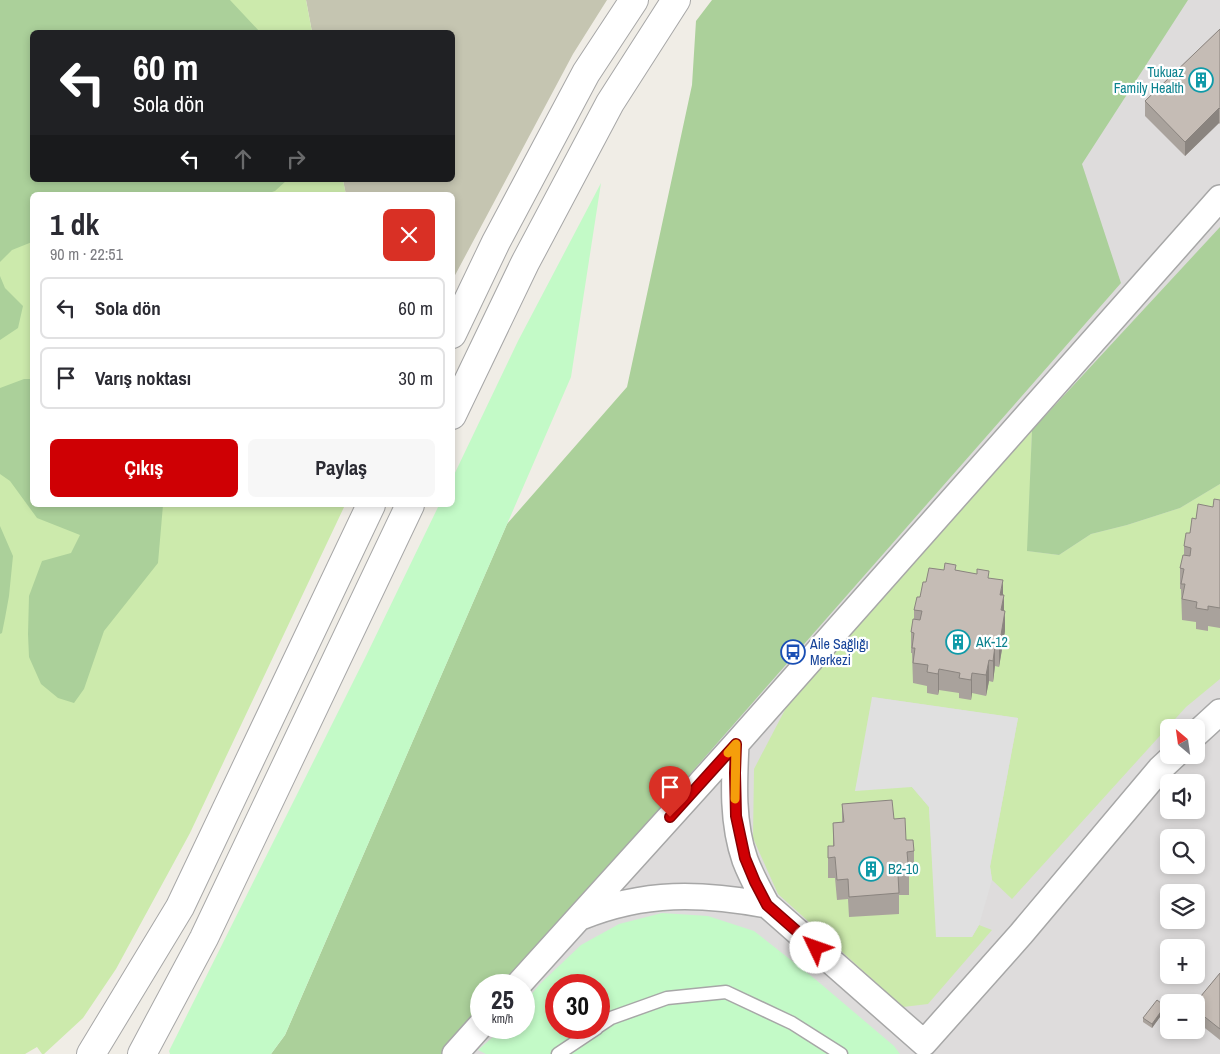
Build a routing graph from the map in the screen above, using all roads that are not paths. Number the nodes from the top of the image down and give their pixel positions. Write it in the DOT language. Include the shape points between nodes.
graph roads {
  1 [pos="634,0"];
  2 [pos="676,0"];
  3 [pos="1220,198"];
  4 [pos="455,328"];
  5 [pos="455,409"];
  6 [pos="370,507"];
  7 [pos="409,507"];
  8 [pos="1220,712"];
  9 [pos="1205,726"];
  10 [pos="736,744"];
  11 [pos="1165,764"];
  12 [pos="767,905"];
  13 [pos="579,918"];
  14 [pos="528,974"];
  15 [pos="610,1019"];
  16 [pos="470,1038"];
  17 [pos="580,1039"];
  18 [pos="97,1043"];
  19 [pos="930,1049"];
  20 [pos="81,1054"];
  21 [pos="142,1054"];
  22 [pos="455,1054"];
  23 [pos="558,1054"];
  24 [pos="841,1054"];
  1 -- 4 [label="street" via="586,73 496,242"];
  2 -- 5 [label="street" via="610,103 525,263"];
  3 -- 10 [label="street"];
  6 -- 18 [label="street" via="180,907"];
  7 -- 21 [label="street" via="204,938"];
  8 -- 9 [label="street"];
  10 -- 12 [label="street" via="738,832 745,858"];
  10 -- 13 [label="street"];
  11 -- 19 [label="street" via="1021,934"];
  12 -- 13 [label="street" via="717,897 677,896 617,905"];
  12 -- 19 [label="street"];
  13 -- 14 [label="street"];
  15 -- 24 [label="lane" via="667,998 726,992 792,1023"];
  16 -- 22 [label="street"];
  17 -- 23 [label="lane"];
  18 -- 20 [label="street"];
}
